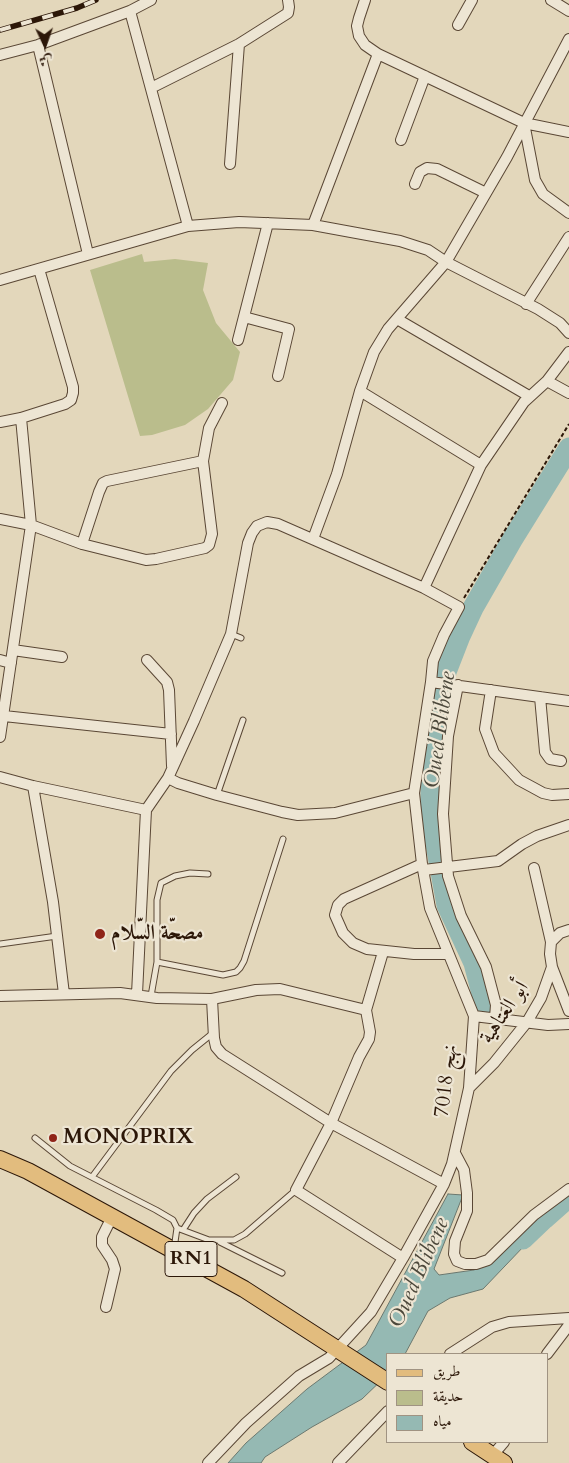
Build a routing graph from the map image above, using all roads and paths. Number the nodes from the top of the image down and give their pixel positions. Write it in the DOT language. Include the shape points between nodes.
graph roads {
  1 [pos="152,0"];
  2 [pos="288,0"];
  3 [pos="365,0"];
  4 [pos="472,0"];
  5 [pos="551,0"];
  6 [pos="130,11"];
  7 [pos="569,11"];
  8 [pos="458,25"];
  9 [pos="569,39"];
  10 [pos="238,44"];
  11 [pos="38,45"];
  12 [pos="378,54"];
  13 [pos="0,55"];
  14 [pos="558,60"];
  15 [pos="569,64"];
  16 [pos="425,76"];
  17 [pos="151,88"];
  18 [pos="524,123"];
  19 [pos="569,132"];
  20 [pos="401,140"];
  21 [pos="230,164"];
  22 [pos="415,184"];
  23 [pos="486,193"];
  24 [pos="569,213"];
  25 [pos="268,223"];
  26 [pos="313,225"];
  27 [pos="188,226"];
  28 [pos="569,237"];
  29 [pos="88,254"];
  30 [pos="446,262"];
  31 [pos="39,269"];
  32 [pos="0,280"];
  33 [pos="526,304"];
  34 [pos="244,317"];
  35 [pos="397,319"];
  36 [pos="569,332"];
  37 [pos="238,340"];
  38 [pos="569,352"];
  39 [pos="278,376"];
  40 [pos="547,381"];
  41 [pos="360,390"];
  42 [pos="569,393"];
  43 [pos="529,396"];
  44 [pos="222,403"];
  45 [pos="21,418"];
  46 [pos="0,422"];
  47 [pos="569,424"];
  48 [pos="204,461"];
  49 [pos="481,465"];
  50 [pos="0,518"];
  51 [pos="31,525"];
  52 [pos="313,539"];
  53 [pos="82,544"];
  54 [pos="424,588"];
  55 [pos="459,607"];
  56 [pos="13,650"];
  57 [pos="62,657"];
  58 [pos="0,660"];
  59 [pos="147,660"];
  60 [pos="10,663"];
  61 [pos="432,682"];
  62 [pos="454,684"];
  63 [pos="490,690"];
  64 [pos="540,697"];
  65 [pos="569,702"];
  66 [pos="4,716"];
  67 [pos="243,720"];
  68 [pos="171,734"];
  69 [pos="0,737"];
  70 [pos="561,761"];
  71 [pos="170,773"];
  72 [pos="0,777"];
  73 [pos="33,786"];
  74 [pos="414,794"];
  75 [pos="569,794"];
  76 [pos="217,795"];
  77 [pos="146,810"];
  78 [pos="569,825"];
  79 [pos="283,839"];
  80 [pos="424,868"];
  81 [pos="447,868"];
  82 [pos="534,868"];
  83 [pos="208,874"];
  84 [pos="569,930"];
  85 [pos="58,936"];
  86 [pos="551,942"];
  87 [pos="0,944"];
  88 [pos="383,952"];
  89 [pos="448,954"];
  90 [pos="157,962"];
  91 [pos="552,967"];
  92 [pos="64,994"];
  93 [pos="137,994"];
  94 [pos="0,996"];
  95 [pos="151,996"];
  96 [pos="212,998"];
  97 [pos="366,1010"];
  98 [pos="569,1011"];
  99 [pos="474,1016"];
  100 [pos="495,1018"];
  101 [pos="527,1022"];
  102 [pos="569,1024"];
  103 [pos="214,1032"];
  104 [pos="469,1088"];
  105 [pos="331,1123"];
  106 [pos="35,1138"];
  107 [pos="0,1150"];
  108 [pos="455,1153"];
  109 [pos="0,1159"];
  110 [pos="28,1171"];
  111 [pos="92,1177"];
  112 [pos="236,1177"];
  113 [pos="444,1184"];
  114 [pos="569,1189"];
  115 [pos="296,1190"];
  116 [pos="112,1217"];
  117 [pos="180,1229"];
  118 [pos="220,1241"];
  119 [pos="174,1249"];
  120 [pos="403,1258"];
  121 [pos="282,1273"];
  122 [pos="106,1307"];
  123 [pos="569,1318"];
  124 [pos="569,1325"];
  125 [pos="343,1352"];
  126 [pos="452,1353"];
  127 [pos="548,1353"];
  128 [pos="386,1381"];
  129 [pos="386,1412"];
  130 [pos="474,1443"];
  131 [pos="504,1443"];
  132 [pos="498,1459"];
  133 [pos="208,1463"];
  134 [pos="338,1463"];
  1 -- 6 [label="street"];
  2 -- 10 [label="street" via="288,13"];
  3 -- 12 [label="street" via="358,18 359,36"];
  4 -- 8 [label="street"];
  5 -- 7 [label="street"];
  6 -- 11 [label="street"];
  6 -- 17 [label="street"];
  9 -- 14 [label="street"];
  10 -- 17 [label="street"];
  10 -- 21 [label="street"];
  11 -- 13 [label="street"];
  11 -- 29 [label="street"];
  12 -- 16 [label="street"];
  12 -- 26 [label="street"];
  14 -- 15 [label="street"];
  14 -- 18 [label="street"];
  16 -- 18 [label="street"];
  16 -- 20 [label="street"];
  17 -- 27 [label="street"];
  18 -- 19 [label="street"];
  18 -- 23 [label="street"];
  18 -- 24 [label="street" via="535,180 543,194"];
  22 -- 23 [label="street" via="420,172 427,168 437,169"];
  23 -- 30 [label="street"];
  25 -- 26 [label="street"];
  25 -- 27 [label="street"];
  25 -- 34 [label="street"];
  26 -- 30 [label="street" via="407,243 428,250"];
  27 -- 29 [label="street"];
  28 -- 33 [label="street"];
  29 -- 31 [label="street"];
  30 -- 33 [label="street"];
  30 -- 35 [label="street"];
  31 -- 32 [label="street"];
  31 -- 45 [label="street" via="73,393 65,404"];
  33 -- 36 [label="street"];
  34 -- 37 [label="street"];
  34 -- 39 [label="street" via="289,329"];
  35 -- 41 [label="street" via="374,352"];
  35 -- 43 [label="street"];
  38 -- 40 [label="street"];
  40 -- 42 [label="street"];
  40 -- 43 [label="street"];
  41 -- 49 [label="street"];
  41 -- 52 [label="street" via="337,474"];
  43 -- 49 [label="street"];
  44 -- 48 [label="street" via="209,428"];
  45 -- 46 [label="street"];
  45 -- 51 [label="street"];
  47 -- 55 [label="path"];
  48 -- 53 [label="street" via="107,480 99,492"];
  48 -- 53 [label="street" via="212,534 205,548 146,560"];
  49 -- 54 [label="street"];
  50 -- 51 [label="street"];
  51 -- 53 [label="street"];
  51 -- 56 [label="street"];
  52 -- 54 [label="street"];
  52 -- 71 [label="street" via="267,522 252,533 236,636"];
  54 -- 55 [label="street"];
  55 -- 61 [label="street, نهج 7018" via="433,661"];
  56 -- 57 [label="street"];
  56 -- 60 [label="street"];
  58 -- 60 [label="street"];
  59 -- 68 [label="street" via="167,682"];
  60 -- 66 [label="street"];
  61 -- 62 [label="street"];
  61 -- 74 [label="street, نهج 7018"];
  62 -- 63 [label="street"];
  62 -- 81 [label="street" via="444,804"];
  63 -- 64 [label="street"];
  63 -- 75 [label="street" via="485,729 494,753 520,780 532,787 552,795"];
  64 -- 65 [label="street"];
  64 -- 70 [label="street" via="545,752 550,759"];
  66 -- 68 [label="street"];
  66 -- 69 [label="street"];
  67 -- 76 [label="lane"];
  68 -- 71 [label="street"];
  71 -- 76 [label="street" via="178,783"];
  71 -- 77 [label="street"];
  72 -- 73 [label="street"];
  73 -- 77 [label="street"];
  73 -- 85 [label="street"];
  74 -- 76 [label="street" via="335,813 298,815"];
  74 -- 80 [label="street, نهج 7018"];
  77 -- 93 [label="street"];
  78 -- 81 [label="street" via="537,836 498,861"];
  79 -- 90 [label="lane" via="244,961 236,972 224,974"];
  80 -- 81 [label="street"];
  80 -- 88 [label="street" via="344,899 338,905 335,915 344,934 353,943"];
  80 -- 89 [label="street, نهج 7018" via="430,908"];
  81 -- 100 [label="street" via="461,916 486,967 496,1005"];
  82 -- 86 [label="street, أبو العتاهية"];
  83 -- 90 [label="lane" via="190,873 161,883 157,900"];
  84 -- 86 [label="street"];
  85 -- 87 [label="lane"];
  85 -- 92 [label="street"];
  86 -- 91 [label="street, أبو العتاهية"];
  88 -- 89 [label="street"];
  88 -- 97 [label="street"];
  89 -- 99 [label="street, نهج 7018"];
  90 -- 95 [label="lane"];
  91 -- 98 [label="street"];
  91 -- 101 [label="street, أبو العتاهية" via="541,998"];
  92 -- 93 [label="street"];
  92 -- 94 [label="street"];
  93 -- 95 [label="street"];
  95 -- 96 [label="street"];
  96 -- 97 [label="street" via="280,989"];
  96 -- 103 [label="street"];
  97 -- 105 [label="street" via="369,1039"];
  99 -- 100 [label="street"];
  99 -- 104 [label="street, نهج 7018"];
  100 -- 101 [label="street"];
  101 -- 102 [label="street"];
  101 -- 104 [label="street, أبو العتاهية"];
  103 -- 105 [label="street" via="216,1047 222,1054"];
  103 -- 111 [label="lane" via="171,1071"];
  104 -- 108 [label="street, نهج 7018"];
  105 -- 113 [label="street"];
  105 -- 115 [label="street"];
  106 -- 111 [label="lane" via="70,1166"];
  107 -- 110 [label="main road, RN1"];
  108 -- 113 [label="street, نهج 7018"];
  108 -- 114 [label="street" via="464,1170 468,1194 467,1211 455,1241 454,1254 457,1261 465,1264 488,1260 534,1215"];
  109 -- 110 [label="main road, RN1"];
  110 -- 116 [label="main road, RN1"];
  111 -- 117 [label="lane" via="173,1220"];
  112 -- 117 [label="lane" via="207,1199"];
  113 -- 120 [label="street, نهج 7018"];
  115 -- 118 [label="lane" via="246,1234 234,1240"];
  115 -- 120 [label="street"];
  116 -- 119 [label="main road, RN1"];
  116 -- 122 [label="street" via="102,1237 102,1245 115,1269"];
  117 -- 118 [label="lane"];
  117 -- 119 [label="lane"];
  118 -- 121 [label="lane"];
  119 -- 125 [label="main road, RN1"];
  120 -- 125 [label="street, نهج 7018"];
  123 -- 126 [label="street" via="509,1322 492,1327"];
  124 -- 127 [label="street"];
  125 -- 128 [label="main road, RN1"];
  125 -- 133 [label="street, نهج 7018" via="299,1376 258,1411"];
  129 -- 134 [label="street"];
  130 -- 132 [label="main road"];
  131 -- 132 [label="street"];
}
